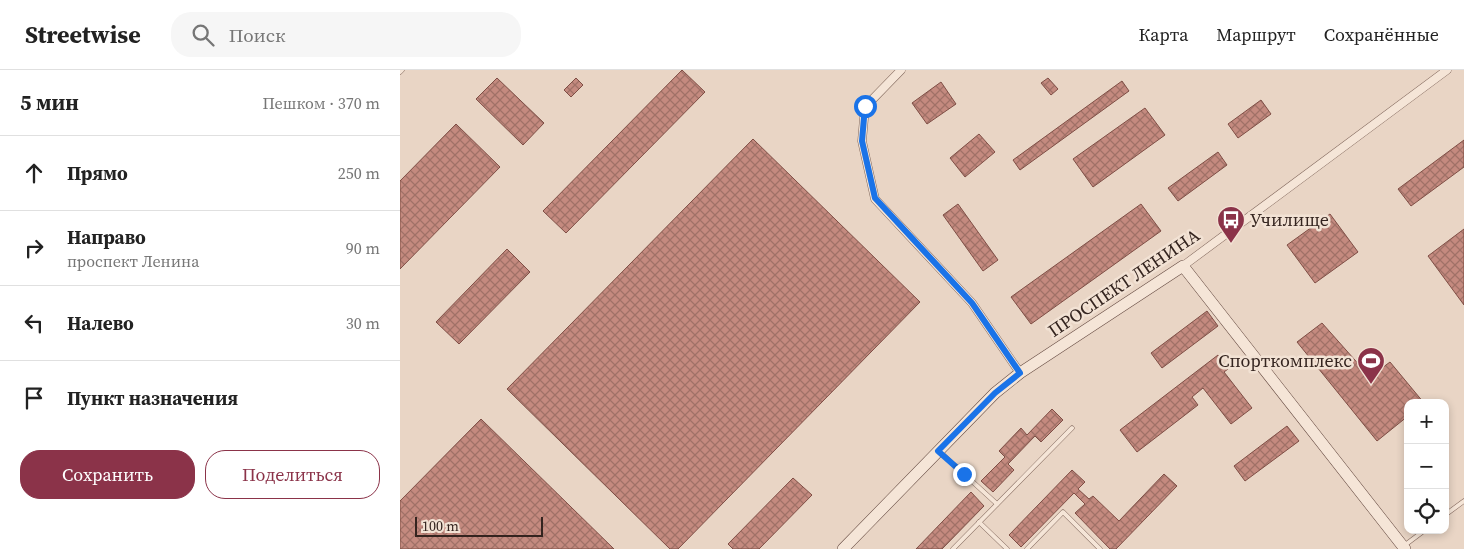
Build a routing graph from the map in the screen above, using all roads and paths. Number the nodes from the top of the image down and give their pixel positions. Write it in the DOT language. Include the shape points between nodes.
graph roads {
  1 [pos="901,70"];
  2 [pos="1447,70"];
  3 [pos="1183,266"];
  4 [pos="1020,373"];
  5 [pos="1072,428"];
  6 [pos="938,451"];
  7 [pos="1464,501"];
  8 [pos="997,504"];
  9 [pos="1449,512"];
  10 [pos="979,522"];
  11 [pos="1420,534"];
  12 [pos="1404,548"];
  13 [pos="842,549"];
  14 [pos="953,549"];
  15 [pos="1007,549"];
  16 [pos="1028,549"];
  17 [pos="1100,549"];
  1 -- 4 [label="street" via="865,106 862,141 875,198 972,303"];
  2 -- 3 [label="street, ПРОСПЕКТ ЛЕНИНА"];
  3 -- 4 [label="street, ПРОСПЕКТ ЛЕНИНА"];
  3 -- 12 [label="street"];
  4 -- 6 [label="street, ПРОСПЕКТ ЛЕНИНА" via="995,393"];
  5 -- 8 [label="lane"];
  6 -- 8 [label="lane"];
  6 -- 13 [label="street, ПРОСПЕКТ ЛЕНИНА"];
  7 -- 9 [label="lane"];
  8 -- 10 [label="lane"];
  10 -- 14 [label="lane"];
  10 -- 15 [label="lane"];
  11 -- 12 [label="lane"];
  16 -- 17 [label="lane" via="1063,512"];
}
